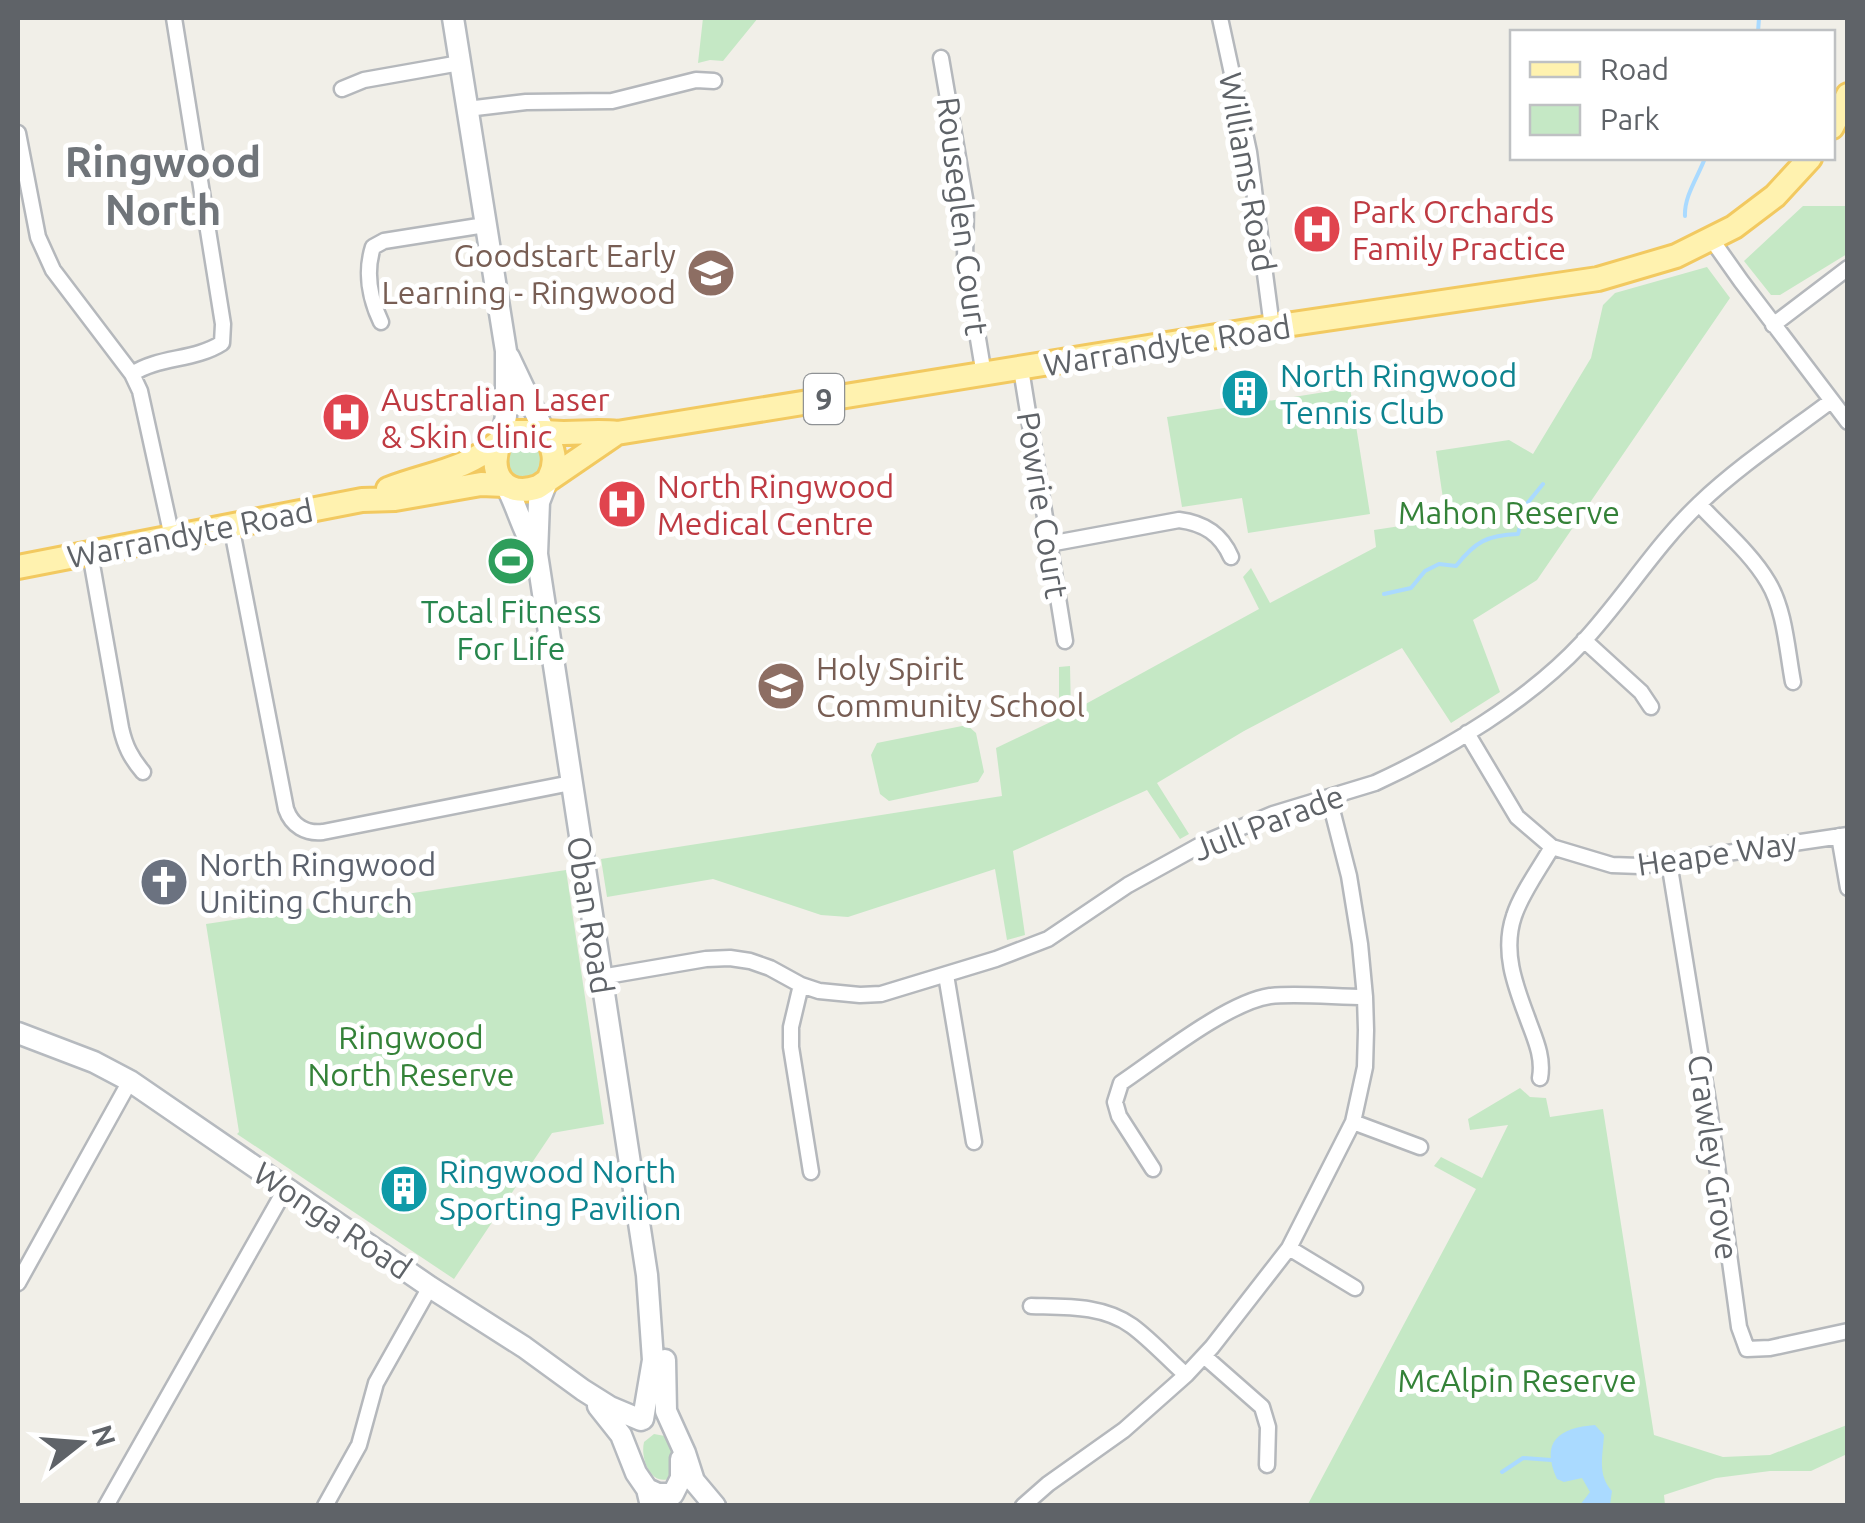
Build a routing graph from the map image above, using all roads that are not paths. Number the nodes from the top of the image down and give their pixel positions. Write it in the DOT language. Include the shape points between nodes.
graph roads {
  1 [pos="174,18"];
  2 [pos="453,18"];
  3 [pos="1220,18"];
  4 [pos="941,58"];
  5 [pos="460,63"];
  6 [pos="714,81"];
  7 [pos="342,89"];
  8 [pos="1848,96"];
  9 [pos="467,109"];
  10 [pos="1835,121"];
  11 [pos="18,132"];
  12 [pos="1808,160"];
  13 [pos="485,225"];
  14 [pos="1712,240"];
  15 [pos="1848,268"];
  16 [pos="381,322"];
  17 [pos="1774,325"];
  18 [pos="1272,327"];
  19 [pos="506,351"];
  20 [pos="1021,369"];
  21 [pos="132,374"];
  22 [pos="984,374"];
  23 [pos="1831,400"];
  24 [pos="1848,422"];
  25 [pos="544,432"];
  26 [pos="618,434"];
  27 [pos="500,440"];
  28 [pos="548,479"];
  29 [pos="505,486"];
  30 [pos="362,500"];
  31 [pos="1698,504"];
  32 [pos="231,525"];
  33 [pos="172,537"];
  34 [pos="1049,544"];
  35 [pos="90,552"];
  36 [pos="537,554"];
  37 [pos="1231,557"];
  38 [pos="18,567"];
  39 [pos="1584,640"];
  40 [pos="1065,641"];
  41 [pos="1793,682"];
  42 [pos="1651,707"];
  43 [pos="1468,733"];
  44 [pos="143,772"];
  45 [pos="571,783"];
  46 [pos="1329,798"];
  47 [pos="1843,835"];
  48 [pos="1552,847"];
  49 [pos="1669,862"];
  50 [pos="1848,888"];
  51 [pos="946,975"];
  52 [pos="601,977"];
  53 [pos="801,985"];
  54 [pos="1364,997"];
  55 [pos="18,1033"];
  56 [pos="1540,1078"];
  57 [pos="130,1082"];
  58 [pos="1352,1122"];
  59 [pos="974,1142"];
  60 [pos="1420,1147"];
  61 [pos="1152,1168"];
  62 [pos="810,1172"];
  63 [pos="286,1188"];
  64 [pos="1289,1248"];
  65 [pos="647,1275"];
  66 [pos="18,1282"];
  67 [pos="430,1288"];
  68 [pos="1354,1288"];
  69 [pos="1032,1306"];
  70 [pos="1848,1331"];
  71 [pos="1204,1356"];
  72 [pos="1186,1375"];
  73 [pos="586,1392"];
  74 [pos="649,1392"];
  75 [pos="642,1419"];
  76 [pos="674,1432"];
  77 [pos="1267,1465"];
  78 [pos="648,1494"];
  79 [pos="671,1498"];
  80 [pos="106,1506"];
  81 [pos="325,1506"];
  82 [pos="698,1506"];
  83 [pos="715,1506"];
  84 [pos="1023,1506"];
  1 -- 21 [label="street" via="222,343"];
  2 -- 5 [label="main road"];
  3 -- 18 [label="street, Williams Road" via="1249,152"];
  4 -- 22 [label="street, Rouseglen Court" via="966,204 965,260"];
  5 -- 7 [label="street"];
  5 -- 9 [label="main road"];
  6 -- 9 [label="street" via="612,101"];
  8 -- 10 [label="main road"];
  9 -- 13 [label="main road"];
  11 -- 21 [label="street" via="38,237 52,270"];
  12 -- 14 [label="main road, 9" via="1775,196"];
  13 -- 16 [label="street" via="373,246 371,301"];
  13 -- 19 [label="main road"];
  14 -- 17 [label="street"];
  14 -- 18 [label="main road, Warrandyte Road / 9" via="1598,279"];
  15 -- 17 [label="street"];
  17 -- 23 [label="street"];
  18 -- 20 [label="main road, Warrandyte Road / 9"];
  19 -- 25 [label="main road"];
  19 -- 27 [label="main road"];
  20 -- 22 [label="main road, Warrandyte Road / 9"];
  20 -- 34 [label="street, Powrie Court"];
  21 -- 33 [label="street"];
  22 -- 26 [label="main road, Warrandyte Road / 9"];
  23 -- 24 [label="street"];
  23 -- 31 [label="street, Jull Parade"];
  25 -- 26 [label="main road, Warrandyte Road / 9"];
  25 -- 27 [label="main road, 9" via="516,432"];
  25 -- 28 [label="main road" via="554,456"];
  26 -- 28 [label="main road, Warrandyte Road / 9"];
  27 -- 29 [label="main road" via="494,459"];
  27 -- 30 [label="main road, Warrandyte Road / 9" via="463,466"];
  28 -- 29 [label="main road, 9" via="528,490"];
  28 -- 36 [label="main road, Oban Road" via="539,502"];
  29 -- 30 [label="main road, Warrandyte Road / 9"];
  29 -- 36 [label="main road, Oban Road"];
  30 -- 32 [label="main road, Warrandyte Road / 9"];
  31 -- 39 [label="street, Jull Parade"];
  31 -- 41 [label="street" via="1769,583"];
  32 -- 33 [label="main road, Warrandyte Road / 9"];
  32 -- 45 [label="street" via="286,809 296,825 323,832"];
  33 -- 35 [label="main road, Warrandyte Road / 9"];
  34 -- 37 [label="street" via="1179,520 1198,522"];
  34 -- 40 [label="street, Powrie Court"];
  35 -- 38 [label="main road, Warrandyte Road / 9"];
  35 -- 44 [label="street" via="121,728"];
  36 -- 45 [label="main road, Oban Road"];
  39 -- 42 [label="street"];
  39 -- 43 [label="street, Jull Parade" via="1541,683"];
  43 -- 46 [label="street, Jull Parade" via="1390,776"];
  43 -- 48 [label="street, Heape Way" via="1517,817"];
  45 -- 52 [label="main road, Oban Road"];
  46 -- 51 [label="street, Jull Parade" via="1204,843 1048,939"];
  46 -- 54 [label="street" via="1349,876"];
  47 -- 49 [label="street, Heape Way"];
  47 -- 50 [label="street"];
  48 -- 49 [label="street, Heape Way" via="1612,865"];
  48 -- 56 [label="street" via="1514,915 1510,939 1510,968 1539,1048"];
  49 -- 70 [label="street, Crawley Grove" via="1738,1327 1747,1349"];
  51 -- 53 [label="street, Jull Parade" via="881,994"];
  51 -- 59 [label="street"];
  52 -- 53 [label="street, Jull Parade" via="730,958"];
  52 -- 65 [label="main road, Oban Road"];
  53 -- 62 [label="street" via="791,1047"];
  54 -- 58 [label="street" via="1365,1067"];
  54 -- 61 [label="street" via="1270,996 1244,1004 1121,1083 1120,1116"];
  55 -- 57 [label="main road, Wonga Road"];
  57 -- 63 [label="main road, Wonga Road"];
  57 -- 66 [label="street"];
  58 -- 60 [label="street"];
  58 -- 64 [label="street"];
  63 -- 67 [label="main road, Wonga Road"];
  63 -- 80 [label="street"];
  64 -- 68 [label="street"];
  64 -- 71 [label="street"];
  65 -- 74 [label="main road, Oban Road"];
  65 -- 76 [label="main road, Oban Road" via="664,1338 664,1403"];
  67 -- 73 [label="main road, Wonga Road"];
  67 -- 81 [label="street" via="376,1382 359,1445"];
  69 -- 72 [label="street" via="1106,1313 1131,1325"];
  71 -- 72 [label="street"];
  71 -- 77 [label="street" via="1262,1407"];
  72 -- 84 [label="street"];
  73 -- 74 [label="main road" via="626,1399"];
  73 -- 75 [label="main road, Wonga Road"];
  73 -- 78 [label="main road" via="615,1426"];
  74 -- 75 [label="main road, Oban Road"];
  75 -- 76 [label="main road, Wonga Road"];
  75 -- 78 [label="main road, Oban Road" via="634,1447"];
  76 -- 79 [label="main road" via="682,1470"];
  76 -- 83 [label="main road" via="695,1484"];
  78 -- 79 [label="main road"];
  79 -- 82 [label="main road"];
}
